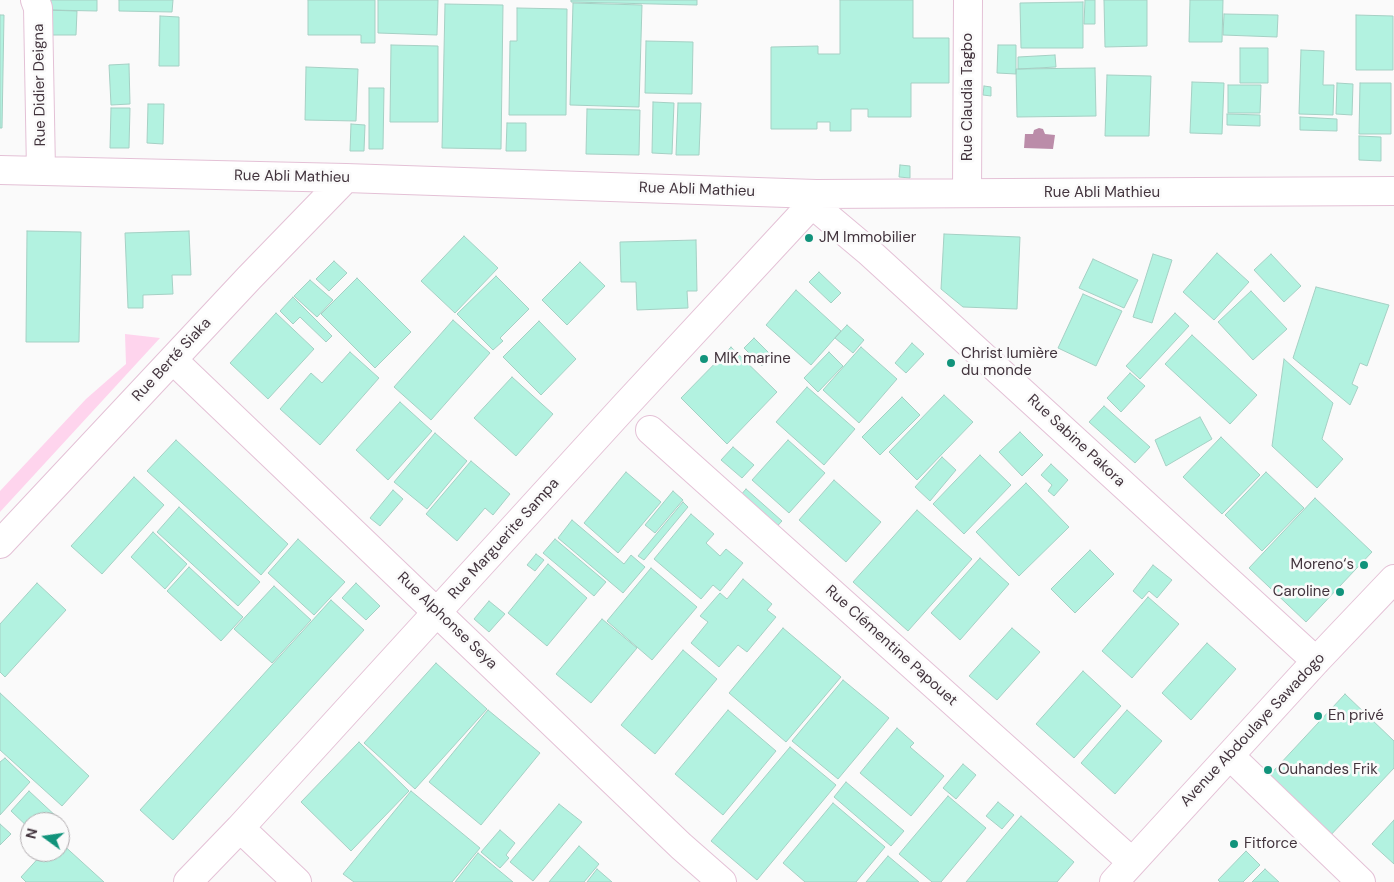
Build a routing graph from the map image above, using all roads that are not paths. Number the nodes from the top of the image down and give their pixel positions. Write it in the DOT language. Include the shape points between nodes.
graph roads {
  1 [pos="35,0"];
  2 [pos="968,0"];
  3 [pos="0,170"];
  4 [pos="41,171"];
  5 [pos="346,178"];
  6 [pos="1394,191"];
  7 [pos="967,193"];
  8 [pos="814,199"];
  9 [pos="172,360"];
  10 [pos="650,430"];
  11 [pos="0,544"];
  12 [pos="1394,579"];
  13 [pos="438,612"];
  14 [pos="1316,661"];
  15 [pos="1230,756"];
  16 [pos="240,828"];
  17 [pos="1132,862"];
  18 [pos="1349,878"];
  19 [pos="188,882"];
  20 [pos="297,882"];
  21 [pos="722,882"];
  22 [pos="1114,882"];
  1 -- 4 [label="street, Rue Didier Deigna" via="38,8"];
  2 -- 7 [label="street, Rue Claudia Tagbo"];
  3 -- 4 [label="street, Rue Abli Mathieu"];
  4 -- 5 [label="street, Rue Abli Mathieu"];
  5 -- 8 [label="street, Rue Abli Mathieu"];
  5 -- 9 [label="street, Rue Berté Siaka"];
  6 -- 7 [label="street, Rue Abli Mathieu"];
  7 -- 8 [label="street, Rue Abli Mathieu"];
  8 -- 13 [label="street, Rue Marguerite Sampa"];
  8 -- 14 [label="street, Rue Sabine Pakora"];
  9 -- 11 [label="street, Rue Berté Siaka"];
  9 -- 13 [label="street, Rue Alphonse Seya"];
  10 -- 17 [label="street, Rue Clémentine Papouet"];
  12 -- 14 [label="street, Avenue Abdoulaye Sawadogo"];
  13 -- 16 [label="street, Rue Marguerite Sampa"];
  13 -- 21 [label="street, Rue Alphonse Seya"];
  14 -- 15 [label="street, Avenue Abdoulaye Sawadogo"];
  15 -- 17 [label="street, Avenue Abdoulaye Sawadogo"];
  15 -- 18 [label="street"];
  16 -- 19 [label="street, Rue Marguerite Sampa"];
  16 -- 20 [label="street"];
  17 -- 22 [label="street, Avenue Abdoulaye Sawadogo"];
}
